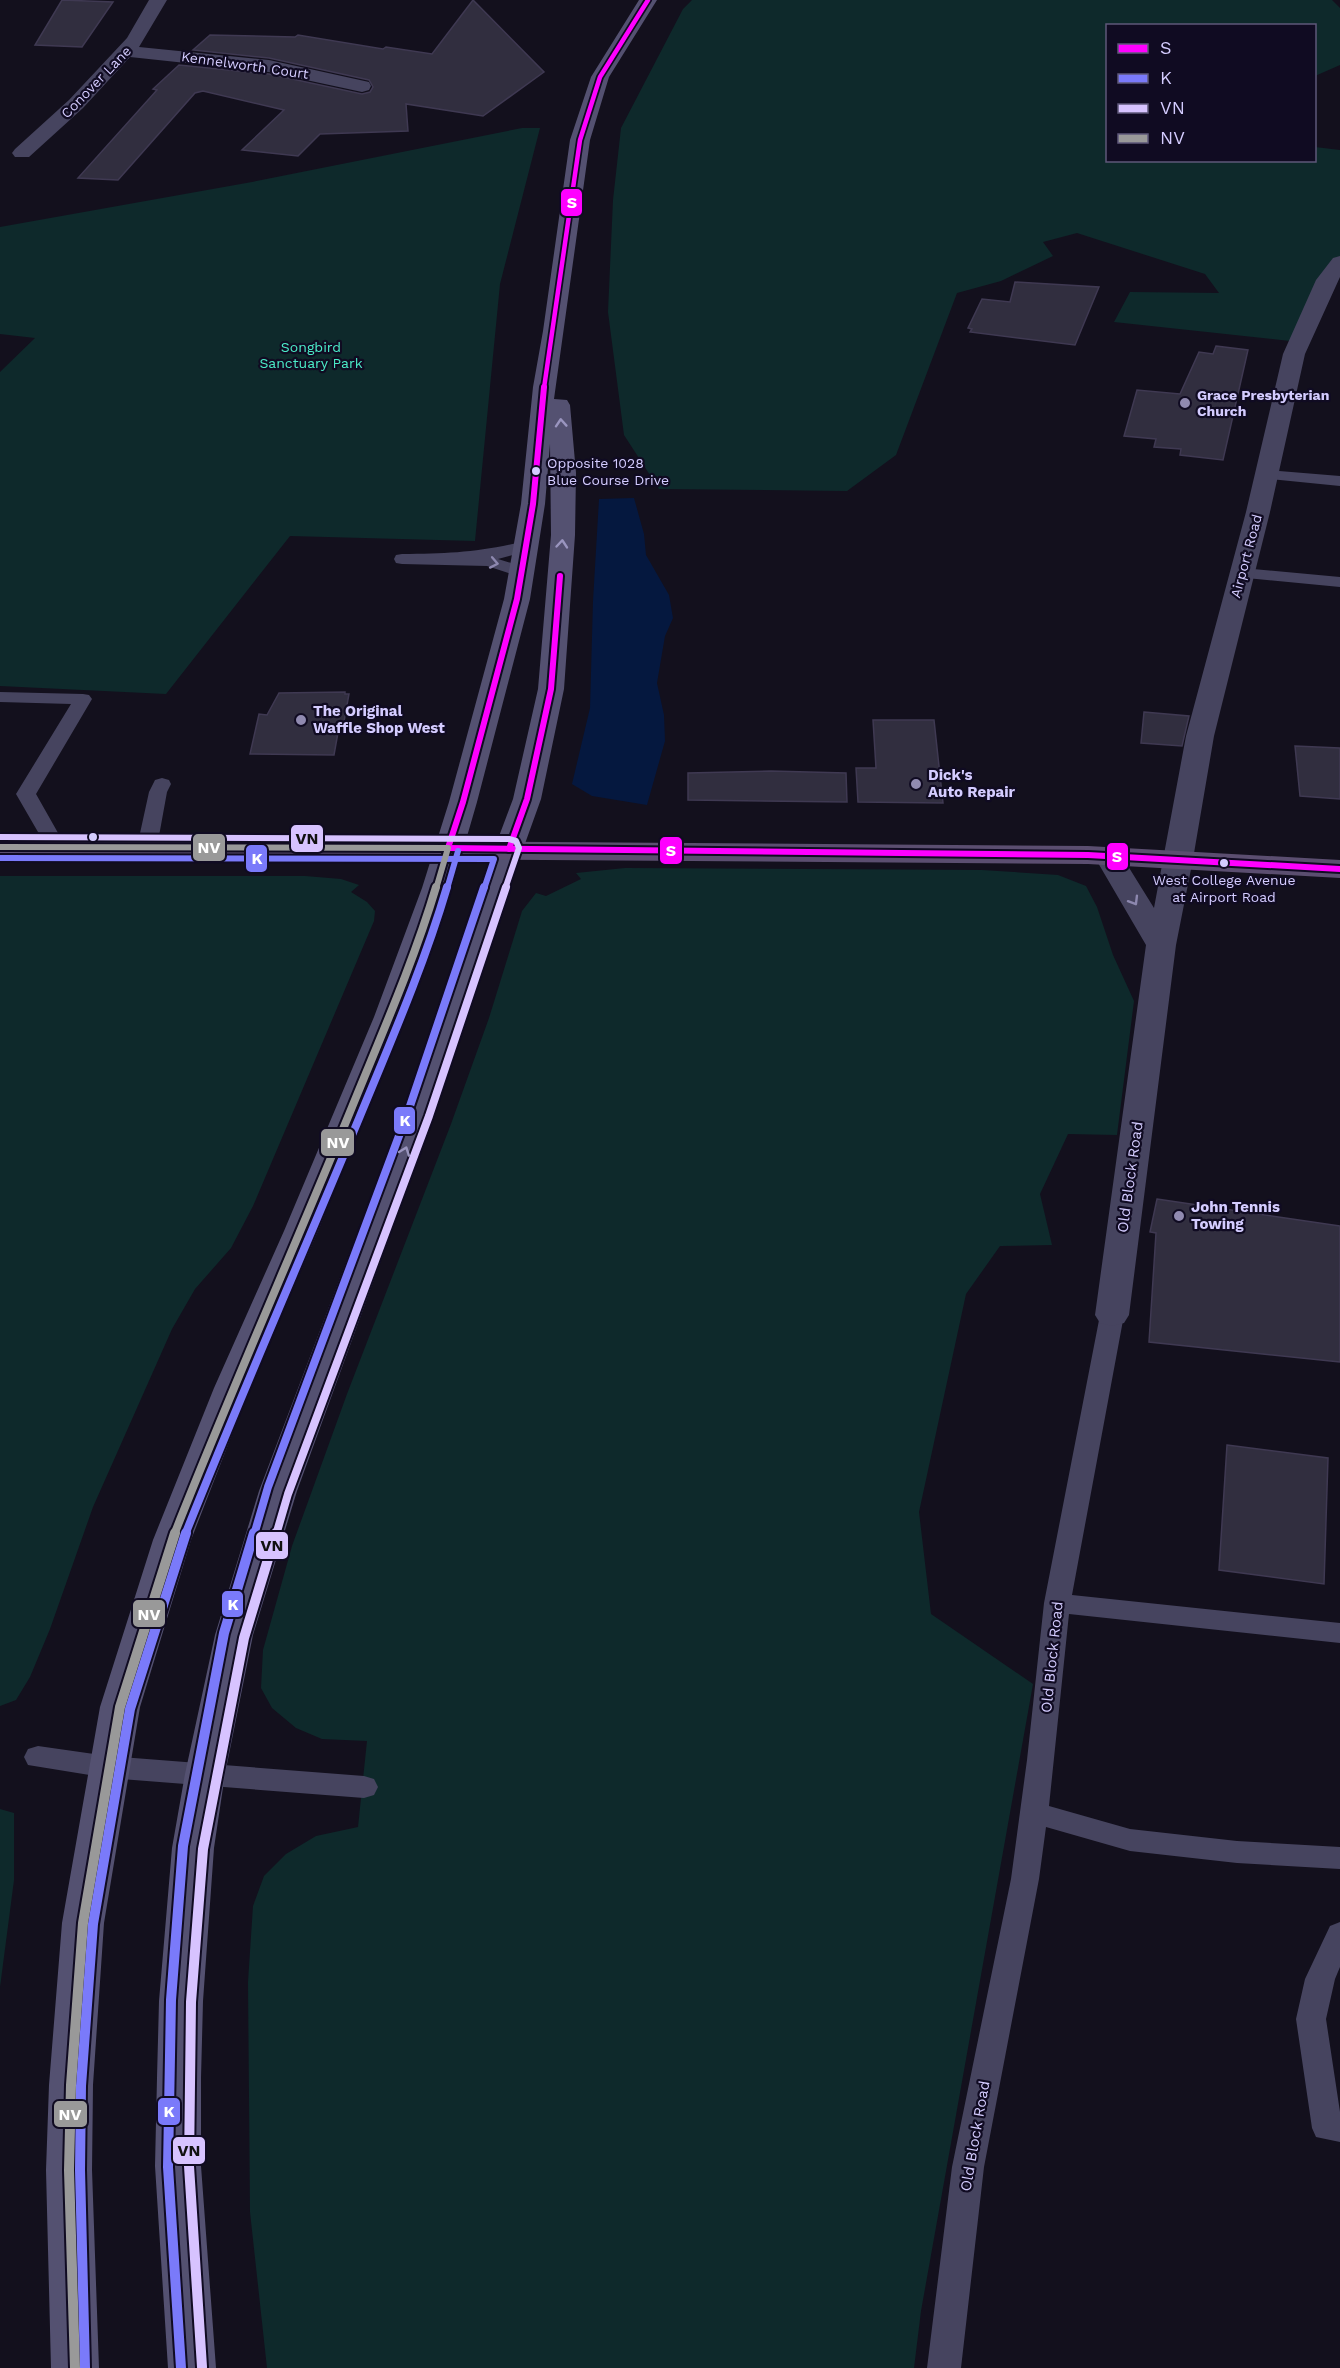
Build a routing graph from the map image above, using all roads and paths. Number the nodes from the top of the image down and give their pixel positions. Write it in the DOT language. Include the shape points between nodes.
graph roads {
  1 [pos="158,0"];
  2 [pos="648,0"];
  3 [pos="126,51"];
  4 [pos="362,87"];
  5 [pos="22,153"];
  6 [pos="1340,262"];
  7 [pos="554,331"];
  8 [pos="1266,475"];
  9 [pos="1340,481"];
  10 [pos="402,559"];
  11 [pos="461,559"];
  12 [pos="524,559"];
  13 [pos="1242,573"];
  14 [pos="1340,582"];
  15 [pos="0,697"];
  16 [pos="162,784"];
  17 [pos="0,847"];
  18 [pos="56,847"];
  19 [pos="147,847"];
  20 [pos="448,848"];
  21 [pos="509,849"];
  22 [pos="1108,856"];
  23 [pos="1179,859"];
  24 [pos="1340,869"];
  25 [pos="1161,945"];
  26 [pos="1112,1315"];
  27 [pos="1057,1604"];
  28 [pos="1340,1633"];
  29 [pos="38,1758"];
  30 [pos="108,1767"];
  31 [pos="205,1774"];
  32 [pos="364,1787"];
  33 [pos="1035,1813"];
  34 [pos="1340,1858"];
  35 [pos="1340,1934"];
  36 [pos="1340,2129"];
  37 [pos="75,2368"];
  38 [pos="192,2368"];
  39 [pos="945,2368"];
  1 -- 3 [label="street, Conover Lane"];
  2 -- 7 [label="main road" via="600,76 584,120"];
  3 -- 4 [label="street, Kennelworth Court" via="269,66"];
  3 -- 5 [label="street, Conover Lane"];
  6 -- 8 [label="street, Airport Road" via="1327,280 1293,354"];
  7 -- 12 [label="main road"];
  21 -- 7 [label="main road, one-way" via="527,799 551,689 565,502"];
  8 -- 9 [label="lane"];
  8 -- 13 [label="street, Airport Road"];
  10 -- 11 [label="lane"];
  11 -- 12 [label="lane, one-way"];
  11 -- 12 [label="lane" via="502,553"];
  12 -- 20 [label="main road" via="487,714"];
  13 -- 14 [label="lane"];
  13 -- 23 [label="street, Airport Road" via="1200,736"];
  15 -- 18 [label="lane" via="83,699 26,794"];
  16 -- 19 [label="lane"];
  17 -- 18 [label="main road"];
  18 -- 19 [label="main road"];
  19 -- 20 [label="main road"];
  20 -- 21 [label="main road"];
  20 -- 30 [label="main road" via="389,1017 171,1540 120,1707"];
  21 -- 22 [label="main road"];
  31 -- 21 [label="main road, one-way" via="234,1635 278,1491 419,1112"];
  22 -- 23 [label="main road"];
  22 -- 25 [label="street, one-way"];
  23 -- 24 [label="main road"];
  23 -- 25 [label="street, Old Block Road"];
  25 -- 26 [label="street, Old Block Road"];
  26 -- 27 [label="lane, Old Block Road"];
  27 -- 28 [label="lane"];
  27 -- 33 [label="lane, Old Block Road"];
  29 -- 30 [label="lane"];
  30 -- 31 [label="lane"];
  30 -- 37 [label="main road" via="83,1923 71,2085 69,2169"];
  31 -- 32 [label="lane"];
  31 -- 38 [label="main road" via="193,1848 179,2078 178,2166"];
  33 -- 34 [label="lane" via="1130,1840"];
  33 -- 39 [label="lane, Old Block Road" via="968,2167"];
  35 -- 36 [label="lane" via="1320,1979 1311,2019 1327,2128"];
}
